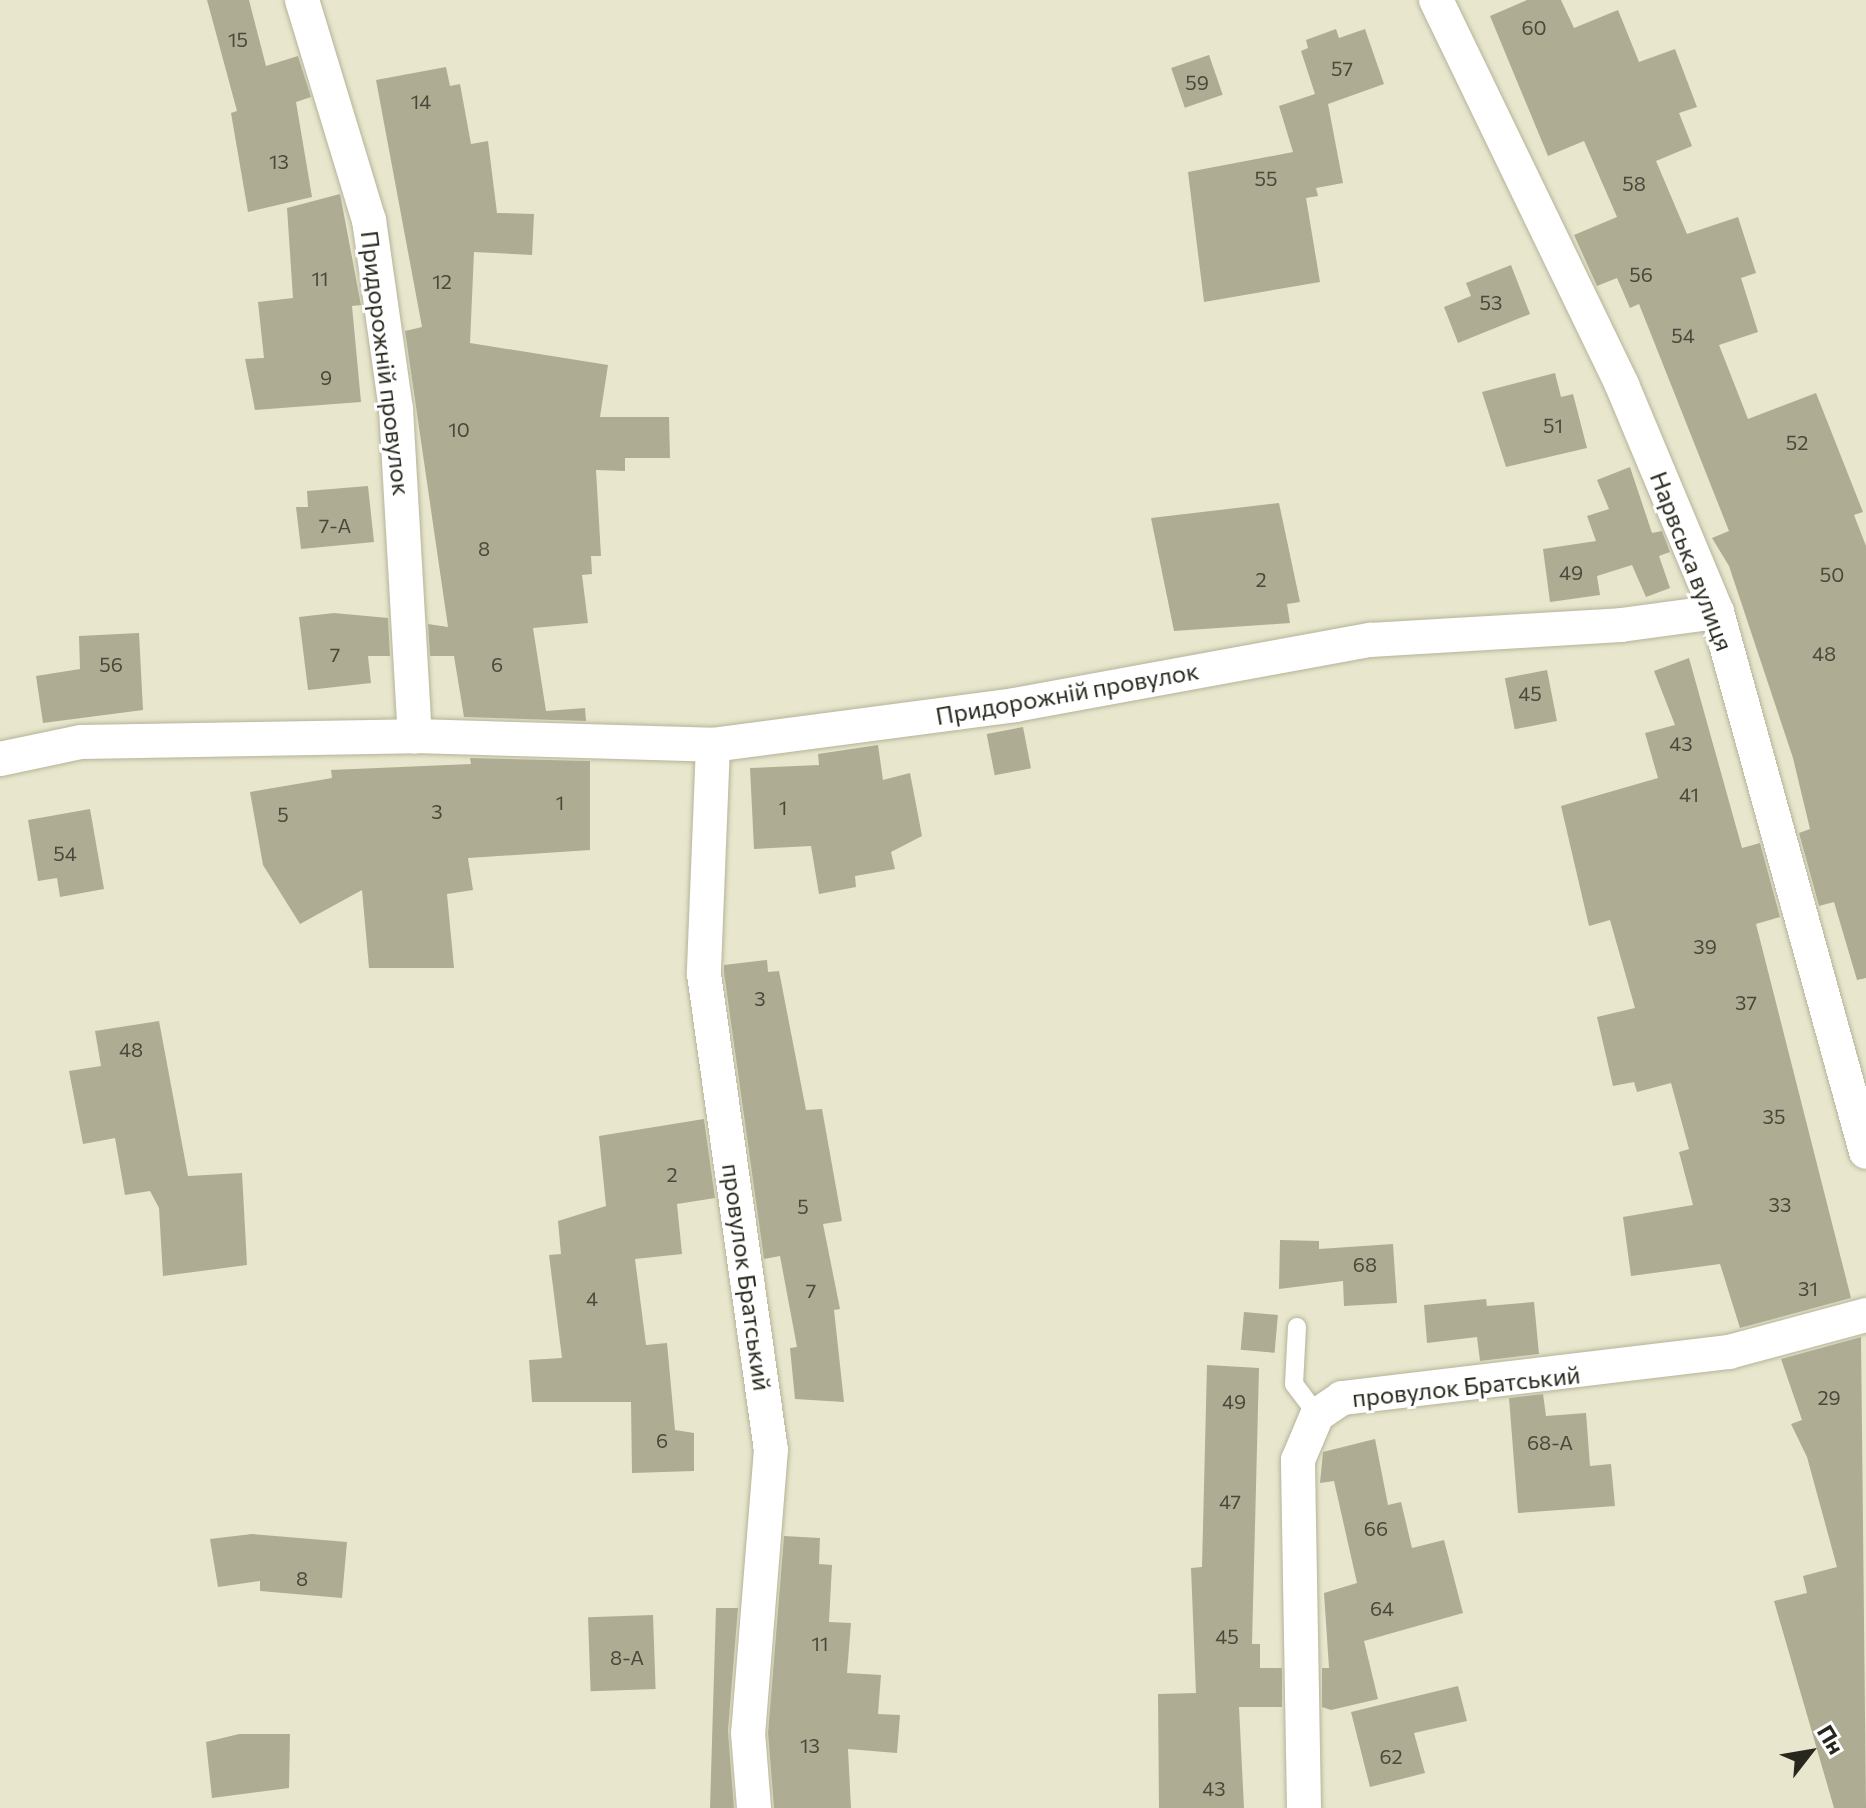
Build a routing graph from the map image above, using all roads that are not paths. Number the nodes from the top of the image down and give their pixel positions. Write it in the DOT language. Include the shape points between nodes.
graph roads {
  1 [pos="302,0"];
  2 [pos="1436,0"];
  3 [pos="1717,612"];
  4 [pos="415,736"];
  5 [pos="713,745"];
  6 [pos="0,759"];
  7 [pos="1859,1092"];
  8 [pos="1866,1152"];
  9 [pos="1866,1315"];
  10 [pos="1297,1327"];
  11 [pos="1317,1415"];
  12 [pos="754,1808"];
  13 [pos="1304,1808"];
  1 -- 4 [label="street, Придорожній провулок" via="369,220 396,409"];
  2 -- 3 [label="street, Нарвська вулиця" via="1622,385"];
  3 -- 5 [label="street, Придорожній провулок" via="1621,625 1370,640 1015,705"];
  3 -- 7 [label="street, Нарвська вулиця"];
  4 -- 5 [label="street, Придорожній провулок"];
  4 -- 6 [label="street, Придорожній провулок" via="81,742"];
  5 -- 12 [label="street, провулок Братський" via="704,974 771,1449 748,1733"];
  7 -- 8 [label="street, Нарвська вулиця"];
  9 -- 11 [label="street, провулок Братський" via="1729,1352 1342,1398"];
  10 -- 11 [label="lane" via="1294,1384"];
  11 -- 13 [label="street" via="1298,1460"];
}
